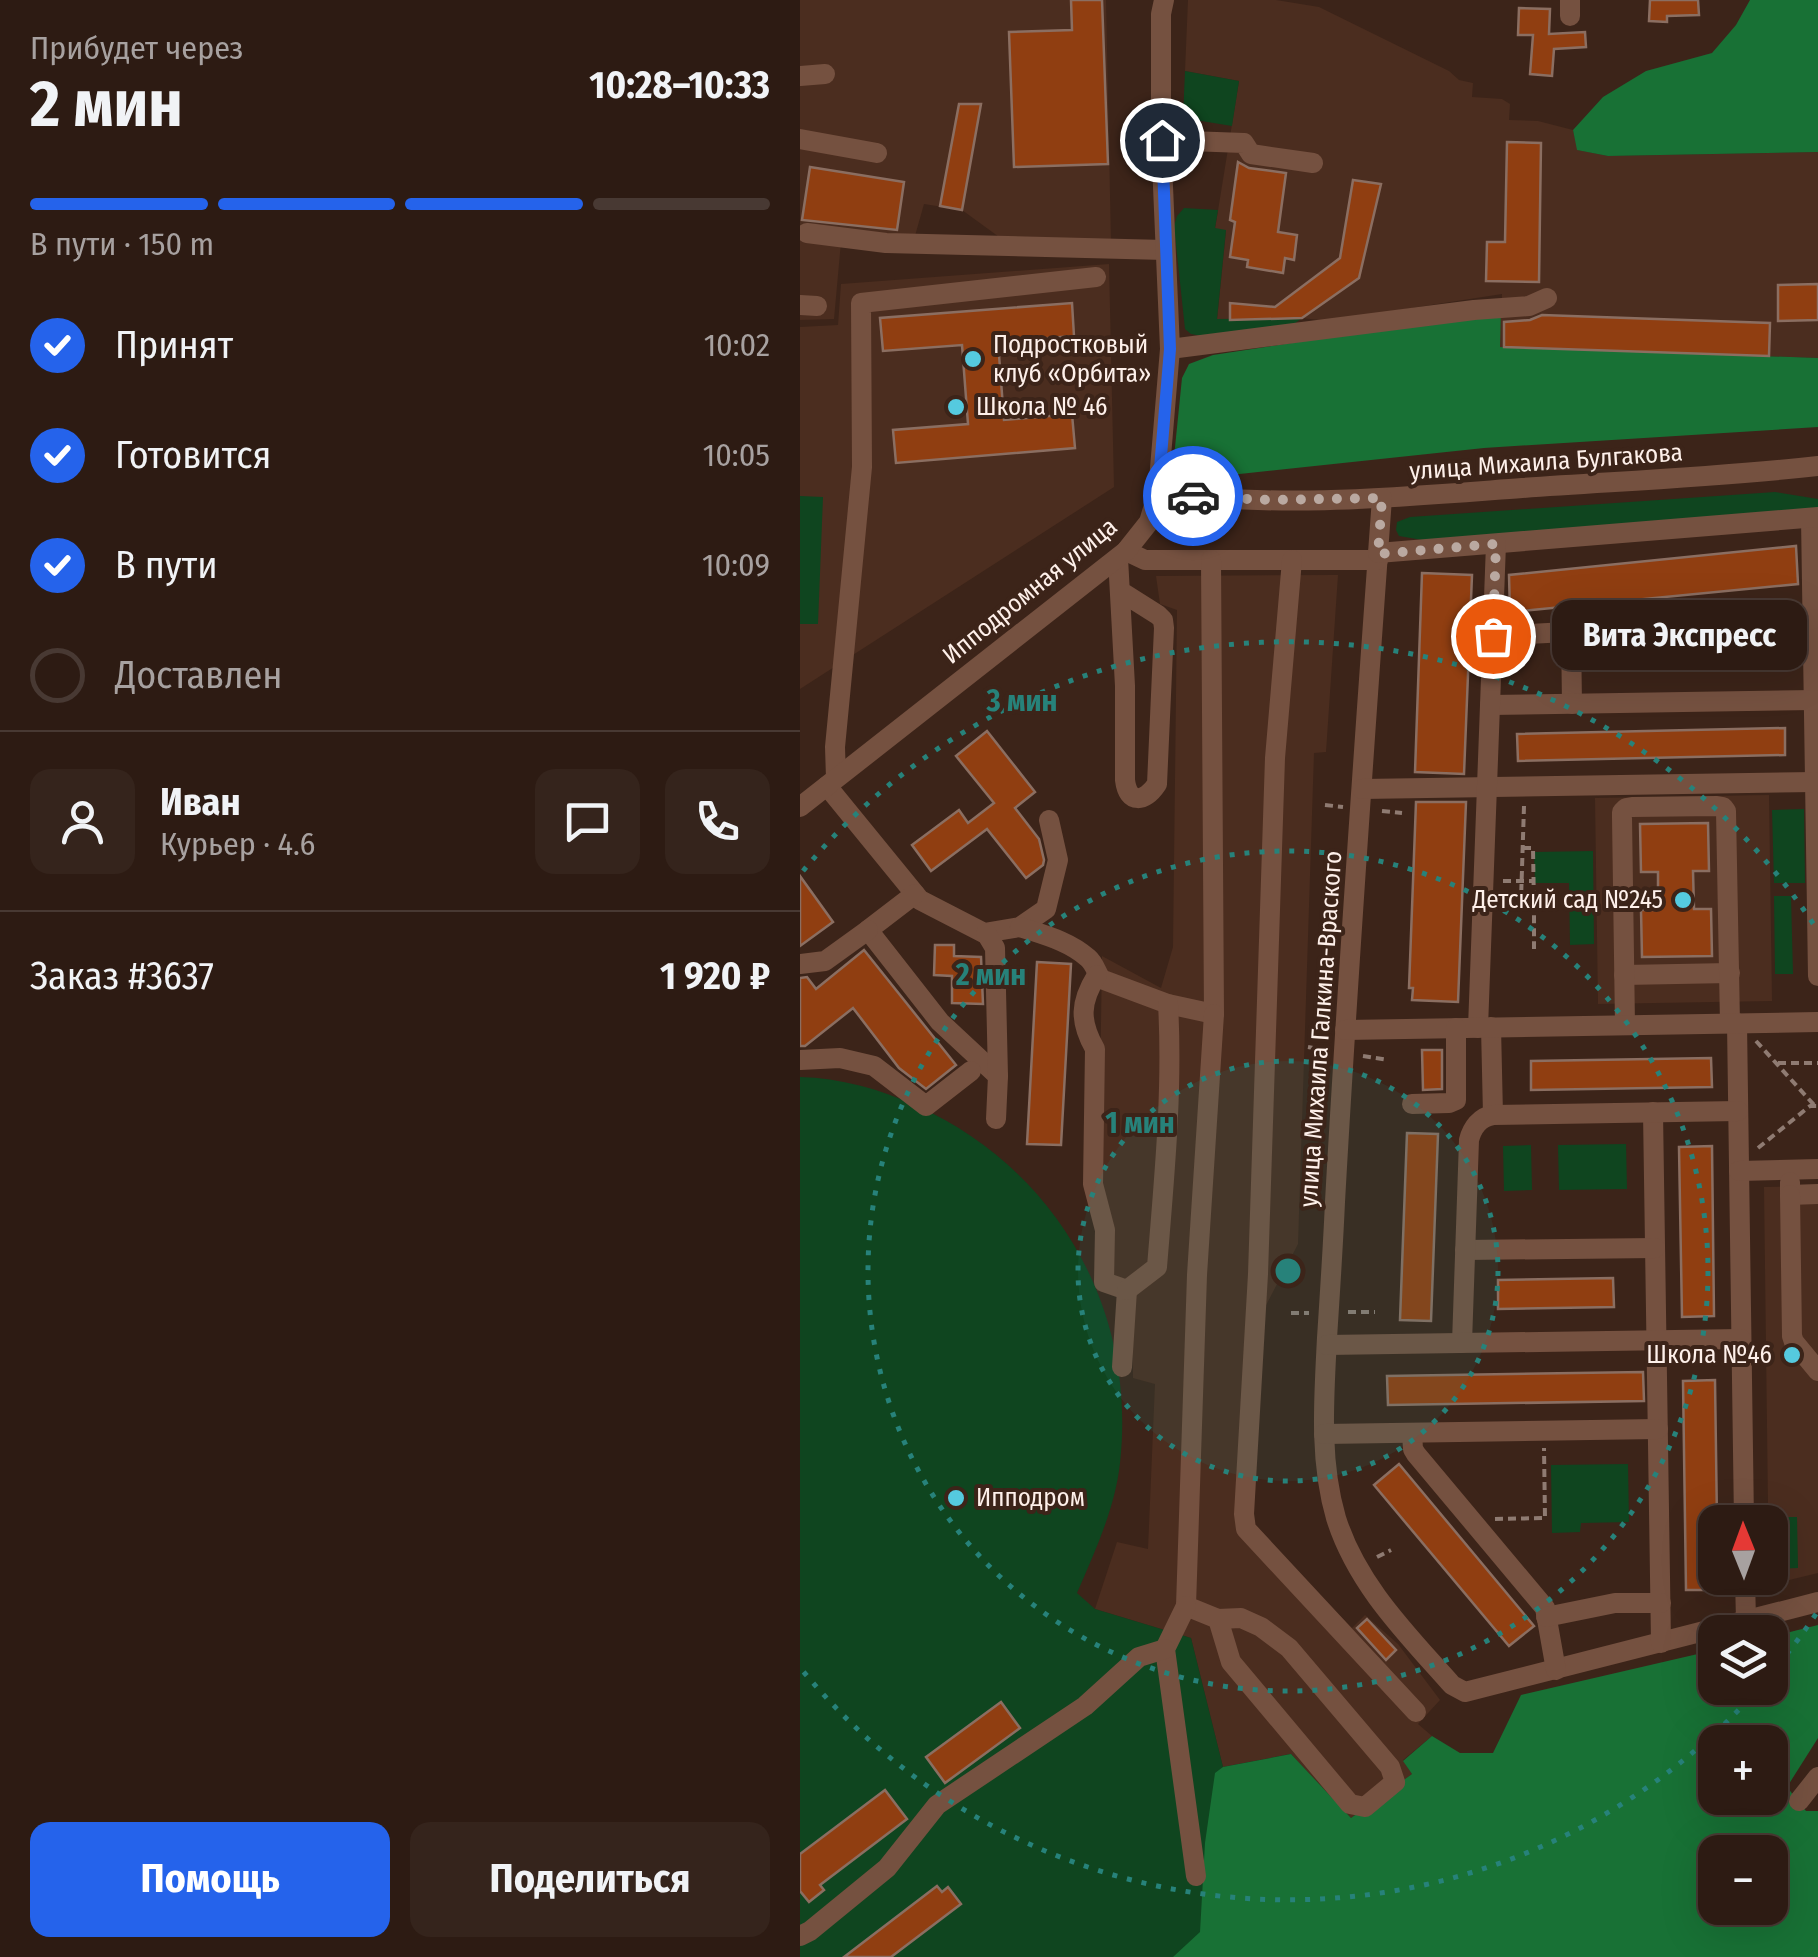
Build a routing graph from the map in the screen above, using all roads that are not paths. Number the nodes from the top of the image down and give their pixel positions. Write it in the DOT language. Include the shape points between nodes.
graph roads {
  1 [pos="1164,0"];
  2 [pos="825,74"];
  3 [pos="800,76"];
  4 [pos="800,139"];
  5 [pos="1162,140"];
  6 [pos="877,153"];
  7 [pos="1313,163"];
  8 [pos="808,233"];
  9 [pos="1166,250"];
  10 [pos="1096,277"];
  11 [pos="1547,298"];
  12 [pos="1170,349"];
  13 [pos="1818,466"];
  14 [pos="1158,492"];
  15 [pos="1382,498"];
  16 [pos="1814,518"];
  17 [pos="1496,544"];
  18 [pos="1122,555"];
  19 [pos="1378,557"];
  20 [pos="1211,560"];
  21 [pos="1292,560"];
  22 [pos="1120,591"];
  23 [pos="1812,619"];
  24 [pos="1571,632"];
  25 [pos="1493,636"];
  26 [pos="1814,700"];
  27 [pos="1572,704"];
  28 [pos="1490,705"];
  29 [pos="1816,748"];
  30 [pos="1487,787"];
  31 [pos="1362,789"];
  32 [pos="815,793"];
  33 [pos="1816,794"];
  34 [pos="1050,820"];
  35 [pos="915,894"];
  36 [pos="1020,927"];
  37 [pos="868,930"];
  38 [pos="986,932"];
  39 [pos="800,964"];
  40 [pos="1730,973"];
  41 [pos="1624,974"];
  42 [pos="1097,975"];
  43 [pos="1818,976"];
  44 [pos="1168,1004"];
  45 [pos="1214,1014"];
  46 [pos="1818,1022"];
  47 [pos="1734,1023"];
  48 [pos="1625,1025"];
  49 [pos="1485,1027"];
  50 [pos="1456,1028"];
  51 [pos="1345,1030"];
  52 [pos="800,1052"];
  53 [pos="840,1058"];
  54 [pos="800,1060"];
  55 [pos="972,1071"];
  56 [pos="998,1076"];
  57 [pos="1412,1104"];
  58 [pos="1738,1110"];
  59 [pos="1653,1112"];
  60 [pos="1492,1114"];
  61 [pos="996,1119"];
  62 [pos="1790,1170"];
  63 [pos="1818,1170"];
  64 [pos="1739,1171"];
  65 [pos="1818,1194"];
  66 [pos="1790,1195"];
  67 [pos="1655,1248"];
  68 [pos="1465,1250"];
  69 [pos="1127,1290"];
  70 [pos="1741,1339"];
  71 [pos="1656,1340"];
  72 [pos="1462,1343"];
  73 [pos="1327,1345"];
  74 [pos="1122,1367"];
  75 [pos="1818,1371"];
  76 [pos="1658,1429"];
  77 [pos="1412,1433"];
  78 [pos="1324,1434"];
  79 [pos="1744,1505"];
  80 [pos="1818,1602"];
  81 [pos="1660,1603"];
  82 [pos="1186,1606"];
  83 [pos="1769,1615"];
  84 [pos="1546,1617"];
  85 [pos="1218,1620"];
  86 [pos="1698,1633"];
  87 [pos="1661,1643"];
  88 [pos="1165,1649"];
  89 [pos="1556,1670"];
  90 [pos="1416,1712"];
  91 [pos="1818,1777"];
  92 [pos="1799,1801"];
  93 [pos="1196,1876"];
  94 [pos="800,1936"];
  1 -- 5 [label="street, Ипподромная улица"];
  2 -- 3 [label="street"];
  4 -- 6 [label="street"];
  5 -- 7 [label="street" via="1244,143 1251,154"];
  5 -- 9 [label="street, Ипподромная улица"];
  8 -- 9 [label="street" via="886,243"];
  9 -- 12 [label="street, Ипподромная улица"];
  10 -- 32 [label="street" via="860,303 862,467 834,747"];
  11 -- 12 [label="street" via="1529,306"];
  12 -- 14 [label="street, Ипподромная улица"];
  13 -- 15 [label="street, улица Михаила Булгакова"];
  14 -- 15 [label="street, улица Михаила Булгакова" via="1268,500"];
  14 -- 18 [label="street, Ипподромная улица" via="1149,522"];
  15 -- 19 [label="street, улица Михаила Галкина-Враского"];
  16 -- 17 [label="street"];
  16 -- 23 [label="street"];
  17 -- 19 [label="street"];
  17 -- 25 [label="street"];
  18 -- 20 [label="street"];
  18 -- 22 [label="street"];
  18 -- 32 [label="street, Ипподромная улица"];
  19 -- 21 [label="street"];
  19 -- 31 [label="street, улица Михаила Галкина-Враского"];
  20 -- 21 [label="street"];
  20 -- 45 [label="street"];
  21 -- 90 [label="street" via="1274,758 1244,1514 1246,1529"];
  22 -- 22 [label="street" via="1127,791 1142,798 1158,784 1164,628 1158,615"];
  23 -- 24 [label="street"];
  23 -- 26 [label="street"];
  24 -- 25 [label="street"];
  24 -- 27 [label="street"];
  25 -- 28 [label="street"];
  26 -- 27 [label="street"];
  26 -- 29 [label="street"];
  27 -- 28 [label="street"];
  28 -- 30 [label="street"];
  29 -- 33 [label="street"];
  30 -- 31 [label="street"];
  30 -- 33 [label="street"];
  30 -- 49 [label="street"];
  31 -- 51 [label="street, улица Михаила Галкина-Враского"];
  32 -- 35 [label="street"];
  33 -- 43 [label="street"];
  34 -- 36 [label="street" via="1058,860 1046,909"];
  35 -- 37 [label="street"];
  35 -- 38 [label="street"];
  36 -- 38 [label="street"];
  36 -- 42 [label="street" via="1067,943 1092,961"];
  37 -- 39 [label="street" via="825,961"];
  37 -- 56 [label="street" via="940,1022"];
  38 -- 56 [label="street" via="995,948"];
  40 -- 41 [label="street"];
  40 -- 41 [label="street" via="1727,816 1717,806 1622,812"];
  40 -- 47 [label="street"];
  41 -- 48 [label="street"];
  42 -- 44 [label="street"];
  42 -- 69 [label="street" via="1084,995 1084,1030 1095,1049 1093,1184 1105,1230 1104,1282"];
  44 -- 45 [label="street"];
  44 -- 69 [label="street" via="1157,1267"];
  45 -- 82 [label="street"];
  46 -- 47 [label="street"];
  47 -- 48 [label="street"];
  47 -- 58 [label="street"];
  48 -- 49 [label="street"];
  49 -- 50 [label="street"];
  49 -- 60 [label="street"];
  50 -- 51 [label="street"];
  50 -- 57 [label="street" via="1456,1100"];
  51 -- 73 [label="street, улица Михаила Галкина-Враского"];
  52 -- 53 [label="street" via="823,1050"];
  53 -- 54 [label="street"];
  53 -- 55 [label="street" via="874,1066 926,1106"];
  56 -- 61 [label="street"];
  58 -- 59 [label="street"];
  58 -- 64 [label="street"];
  59 -- 60 [label="street"];
  59 -- 67 [label="street"];
  60 -- 68 [label="street" via="1471,1132"];
  62 -- 63 [label="street"];
  62 -- 64 [label="street"];
  62 -- 66 [label="street"];
  64 -- 70 [label="street"];
  65 -- 66 [label="street"];
  66 -- 75 [label="street" via="1794,1342"];
  67 -- 68 [label="street"];
  67 -- 71 [label="street"];
  68 -- 72 [label="street"];
  69 -- 74 [label="street"];
  70 -- 71 [label="street"];
  70 -- 79 [label="street"];
  71 -- 72 [label="street"];
  71 -- 76 [label="street"];
  72 -- 73 [label="street"];
  73 -- 78 [label="street, улица Михаила Галкина-Враского"];
  76 -- 77 [label="street"];
  76 -- 81 [label="street"];
  77 -- 78 [label="street"];
  77 -- 84 [label="street" via="1413,1449"];
  78 -- 89 [label="street, улица Михаила Галкина-Враского" via="1329,1488 1350,1555 1390,1616 1452,1684 1475,1691"];
  80 -- 83 [label="street, улица Михаила Галкина-Враского"];
  81 -- 84 [label="street"];
  81 -- 87 [label="street"];
  82 -- 85 [label="street"];
  82 -- 88 [label="street"];
  84 -- 89 [label="street"];
  85 -- 85 [label="street" via="1241,1618 1290,1648 1390,1767 1395,1782 1365,1806 1350,1804 1231,1662"];
  86 -- 87 [label="street, улица Михаила Галкина-Враского"];
  87 -- 89 [label="street, улица Михаила Галкина-Враского"];
  88 -- 93 [label="street"];
  88 -- 94 [label="street" via="1139,1657 1086,1706 937,1805 887,1868"];
  91 -- 92 [label="street"];
}
